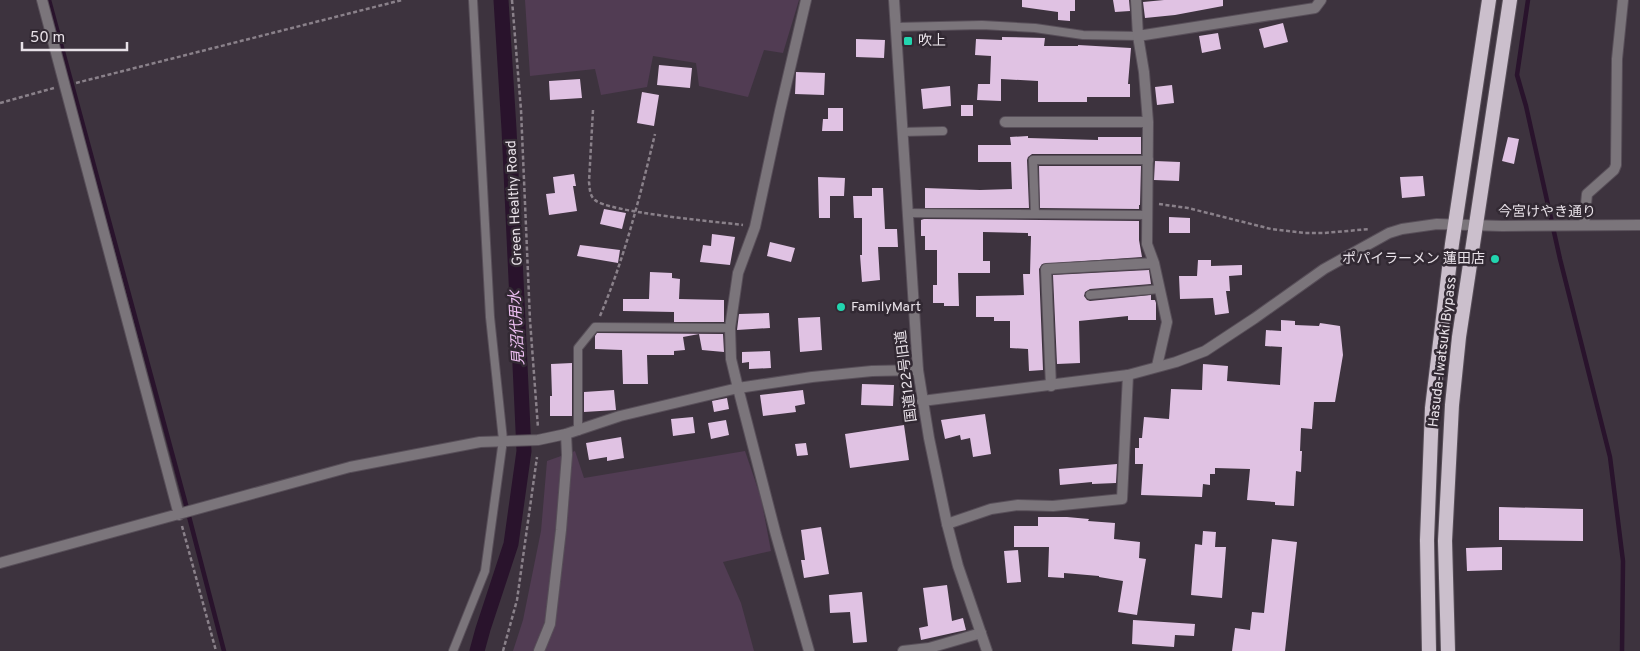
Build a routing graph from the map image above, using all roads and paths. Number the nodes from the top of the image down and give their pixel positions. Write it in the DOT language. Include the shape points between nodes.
graph roads {
  1 [pos="42,0"];
  2 [pos="402,0"];
  3 [pos="473,0"];
  4 [pos="512,0"];
  5 [pos="806,0"];
  6 [pos="894,0"];
  7 [pos="1136,0"];
  8 [pos="1321,0"];
  9 [pos="1489,0"];
  10 [pos="1510,0"];
  11 [pos="1623,0"];
  12 [pos="896,27"];
  13 [pos="1138,36"];
  14 [pos="66,85"];
  15 [pos="0,103"];
  16 [pos="594,110"];
  17 [pos="1005,122"];
  18 [pos="1148,122"];
  19 [pos="943,131"];
  20 [pos="902,132"];
  21 [pos="655,134"];
  22 [pos="1149,160"];
  23 [pos="1148,203"];
  24 [pos="637,211"];
  25 [pos="907,212"];
  26 [pos="1036,214"];
  27 [pos="1148,214"];
  28 [pos="1455,224"];
  29 [pos="1640,224"];
  30 [pos="1476,225"];
  31 [pos="1589,225"];
  32 [pos="755,227"];
  33 [pos="1389,233"];
  34 [pos="1154,263"];
  35 [pos="1160,289"];
  36 [pos="1090,295"];
  37 [pos="595,327"];
  38 [pos="730,328"];
  39 [pos="1157,366"];
  40 [pos="918,370"];
  41 [pos="1128,375"];
  42 [pos="1051,386"];
  43 [pos="738,388"];
  44 [pos="922,401"];
  45 [pos="578,431"];
  46 [pos="566,434"];
  47 [pos="536,437"];
  48 [pos="506,440"];
  49 [pos="537,457"];
  50 [pos="179,515"];
  51 [pos="947,524"];
  52 [pos="0,563"];
  53 [pos="981,633"];
  54 [pos="216,651"];
  55 [pos="453,651"];
  56 [pos="502,651"];
  57 [pos="539,651"];
  58 [pos="809,651"];
  59 [pos="902,651"];
  60 [pos="987,651"];
  61 [pos="1429,651"];
  62 [pos="1448,651"];
  1 -- 14 [label="street"];
  2 -- 14 [label="path"];
  3 -- 48 [label="lane" via="490,317"];
  4 -- 47 [label="path, Green Healthy Road"];
  5 -- 32 [label="street"];
  6 -- 12 [label="street, 国道122号旧道"];
  7 -- 13 [label="street"];
  8 -- 13 [label="street" via="1315,8"];
  9 -- 28 [label="highway, Hasuda-Iwatsuki Bypass"];
  10 -- 30 [label="highway, Hasuda-Iwatsuki Bypass"];
  11 -- 31 [label="street" via="1617,59 1616,165 1587,194"];
  12 -- 13 [label="lane" via="982,25 1083,35"];
  12 -- 20 [label="street, 国道122号旧道"];
  13 -- 18 [label="street"];
  14 -- 15 [label="path"];
  14 -- 50 [label="street"];
  16 -- 24 [label="path" via="590,193 605,205"];
  17 -- 18 [label="street"];
  18 -- 22 [label="street"];
  19 -- 20 [label="lane"];
  20 -- 25 [label="street, 国道122号旧道"];
  21 -- 24 [label="path"];
  22 -- 23 [label="street"];
  22 -- 26 [label="lane" via="1034,160"];
  23 -- 27 [label="street"];
  23 -- 33 [label="path" via="1188,208 1270,229 1324,233 1373,228"];
  24 -- 32 [label="path"];
  24 -- 37 [label="path" via="612,288"];
  25 -- 26 [label="lane"];
  25 -- 40 [label="street, 国道122号旧道"];
  26 -- 27 [label="lane"];
  27 -- 34 [label="street" via="1147,244"];
  28 -- 30 [label="street, 今宮けやき通り"];
  28 -- 33 [label="street, 今宮けやき通り" via="1417,225"];
  28 -- 61 [label="highway, Hasuda-Iwatsuki Bypass" via="1432,408 1427,540"];
  29 -- 31 [label="street, 今宮けやき通り"];
  30 -- 31 [label="street, 今宮けやき通り"];
  30 -- 62 [label="highway, Hasuda-Iwatsuki Bypass" via="1452,405 1445,541"];
  32 -- 38 [label="street" via="738,273"];
  33 -- 39 [label="street, 今宮けやき通り" via="1324,269 1205,351"];
  34 -- 35 [label="street"];
  34 -- 42 [label="street" via="1046,268"];
  35 -- 36 [label="lane"];
  35 -- 39 [label="street" via="1167,322"];
  37 -- 38 [label="lane"];
  37 -- 45 [label="lane" via="578,348"];
  38 -- 43 [label="street" via="731,359"];
  39 -- 41 [label="street, 今宮けやき通り"];
  40 -- 43 [label="street" via="872,371"];
  40 -- 44 [label="street, 国道122号旧道"];
  41 -- 42 [label="street, 今宮けやき通り"];
  41 -- 51 [label="street" via="1122,499 1052,506 1018,505 991,509"];
  42 -- 44 [label="street, 今宮けやき通り"];
  43 -- 45 [label="street" via="620,416"];
  43 -- 58 [label="street"];
  44 -- 51 [label="street, 国道122号旧道"];
  45 -- 46 [label="street"];
  46 -- 47 [label="street"];
  46 -- 57 [label="street" via="561,530 550,624"];
  47 -- 48 [label="street"];
  48 -- 50 [label="street" via="350,467"];
  48 -- 55 [label="lane" via="485,571"];
  49 -- 56 [label="path" via="517,600"];
  50 -- 52 [label="street"];
  50 -- 54 [label="path"];
  51 -- 53 [label="street, 国道122号旧道"];
  53 -- 59 [label="street" via="929,648"];
  53 -- 60 [label="street, 国道122号旧道"];
}
